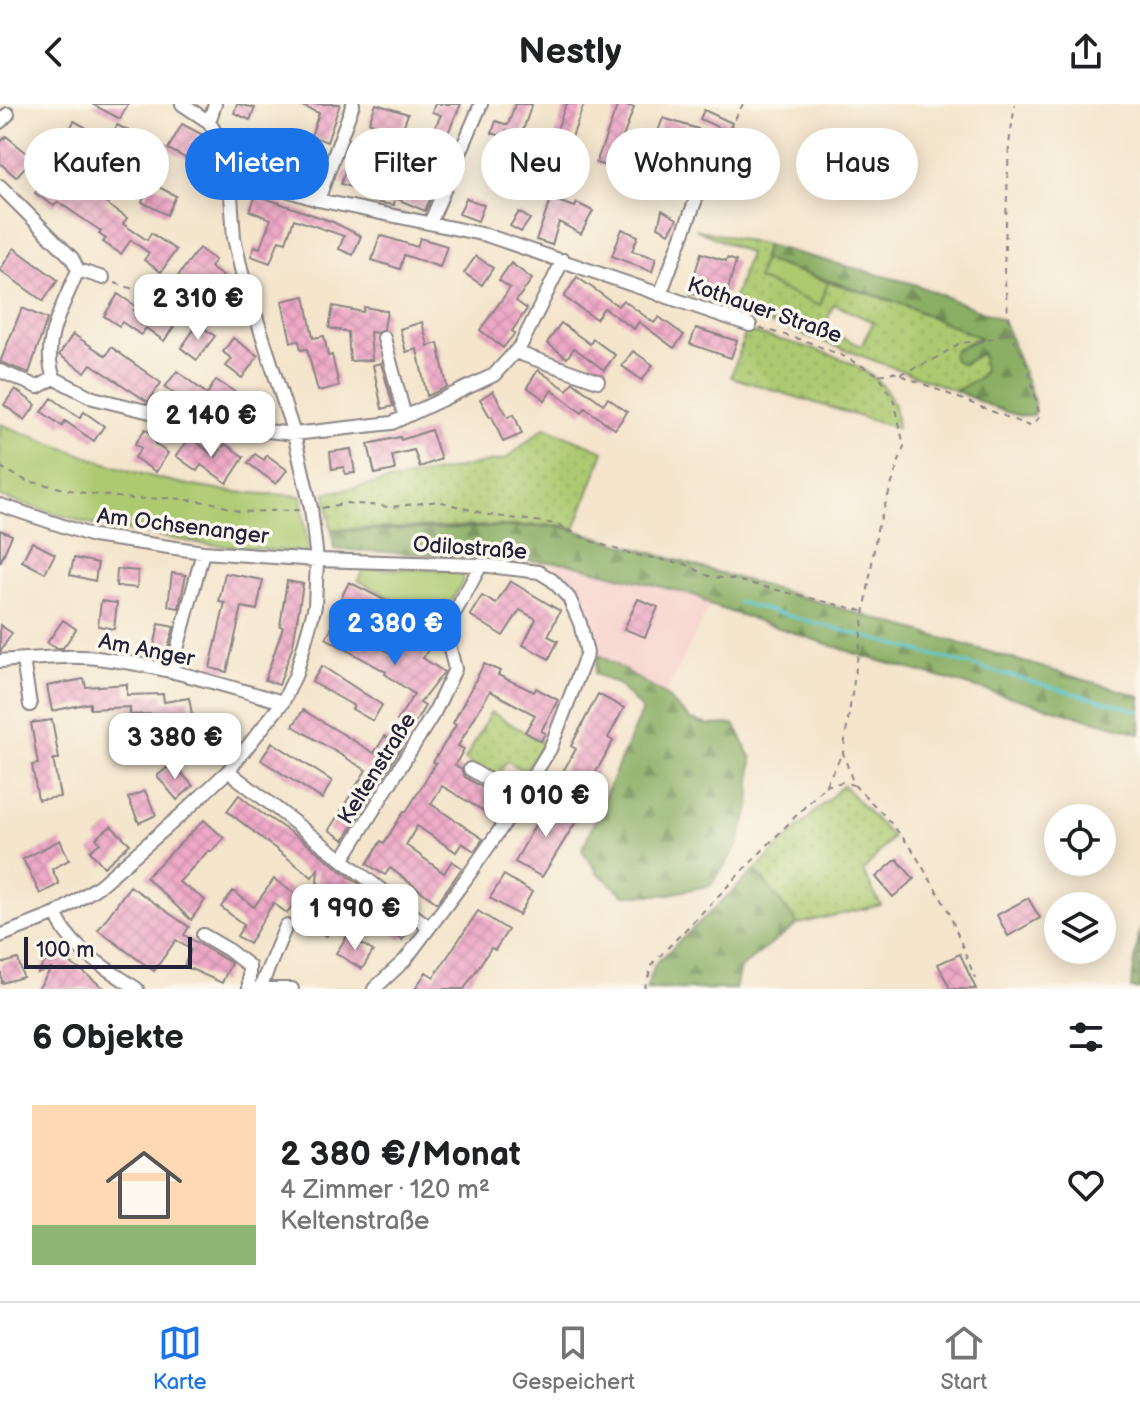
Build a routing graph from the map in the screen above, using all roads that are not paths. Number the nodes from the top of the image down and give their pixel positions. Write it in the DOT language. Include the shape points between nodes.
graph roads {
  1 [pos="182,104"];
  2 [pos="215,104"];
  3 [pos="353,104"];
  4 [pos="481,104"];
  5 [pos="209,122"];
  6 [pos="213,128"];
  7 [pos="329,170"];
  8 [pos="0,186"];
  9 [pos="231,200"];
  10 [pos="318,200"];
  11 [pos="696,200"];
  12 [pos="430,223"];
  13 [pos="563,260"];
  14 [pos="78,270"];
  15 [pos="103,278"];
  16 [pos="660,295"];
  17 [pos="750,325"];
  18 [pos="384,338"];
  19 [pos="515,352"];
  20 [pos="0,371"];
  21 [pos="54,378"];
  22 [pos="598,381"];
  23 [pos="405,417"];
  24 [pos="294,434"];
  25 [pos="0,505"];
  26 [pos="203,552"];
  27 [pos="317,560"];
  28 [pos="481,565"];
  29 [pos="23,660"];
  30 [pos="0,661"];
  31 [pos="171,672"];
  32 [pos="283,702"];
  33 [pos="30,705"];
  34 [pos="470,769"];
  35 [pos="228,771"];
  36 [pos="520,799"];
  37 [pos="343,859"];
  38 [pos="56,914"];
  39 [pos="286,926"];
  40 [pos="429,927"];
  41 [pos="203,935"];
  42 [pos="0,936"];
  43 [pos="260,988"];
  44 [pos="137,989"];
  45 [pos="248,989"];
  46 [pos="292,989"];
  47 [pos="374,989"];
  1 -- 5 [label="street"];
  2 -- 5 [label="street"];
  3 -- 7 [label="street"];
  4 -- 12 [label="street"];
  5 -- 6 [label="street"];
  8 -- 14 [label="street"];
  9 -- 24 [label="street" via="242,273"];
  10 -- 12 [label="street, Kothauer Straße"];
  11 -- 16 [label="street"];
  12 -- 13 [label="street, Kothauer Straße"];
  13 -- 16 [label="street, Kothauer Straße"];
  13 -- 19 [label="street"];
  14 -- 15 [label="street"];
  14 -- 21 [label="street" via="50,340 48,362"];
  16 -- 17 [label="street, Kothauer Straße"];
  18 -- 23 [label="street"];
  19 -- 22 [label="street"];
  19 -- 23 [label="street" via="494,375"];
  20 -- 21 [label="street" via="38,387"];
  21 -- 24 [label="street" via="93,398 130,408 195,423"];
  23 -- 24 [label="street"];
  24 -- 27 [label="street"];
  25 -- 26 [label="street, Am Ochsenanger" via="93,536"];
  26 -- 27 [label="street, Am Ochsenanger"];
  26 -- 31 [label="street"];
  27 -- 28 [label="street, Odilostraße"];
  27 -- 32 [label="street" via="315,606"];
  28 -- 36 [label="street, Odilostraße" via="539,572 552,580 569,598 587,653 550,749"];
  28 -- 37 [label="street, Keltenstraße" via="449,623 455,669 435,711"];
  29 -- 30 [label="street, Am Anger"];
  29 -- 31 [label="street, Am Anger" via="103,658"];
  29 -- 33 [label="street"];
  31 -- 32 [label="street, Am Anger"];
  32 -- 35 [label="street"];
  34 -- 36 [label="street"];
  35 -- 37 [label="street"];
  35 -- 38 [label="street" via="99,886"];
  36 -- 40 [label="street, Odilostraße"];
  37 -- 40 [label="street"];
  38 -- 42 [label="street"];
  38 -- 44 [label="street" via="76,946"];
  39 -- 43 [label="street"];
  40 -- 47 [label="street, Odilostraße"];
  41 -- 45 [label="street" via="249,966"];
  43 -- 45 [label="street"];
  43 -- 46 [label="street"];
}
